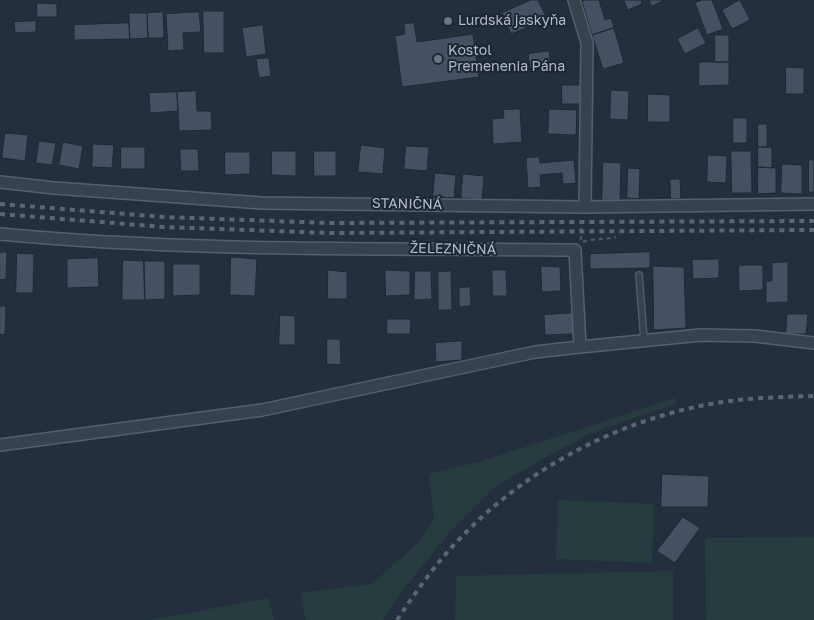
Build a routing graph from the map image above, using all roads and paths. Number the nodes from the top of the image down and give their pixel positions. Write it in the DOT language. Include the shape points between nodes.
graph roads {
  1 [pos="574,0"];
  2 [pos="0,182"];
  3 [pos="814,204"];
  4 [pos="585,207"];
  5 [pos="0,234"];
  6 [pos="616,237"];
  7 [pos="578,246"];
  8 [pos="639,275"];
  9 [pos="644,340"];
  10 [pos="814,343"];
  11 [pos="580,347"];
  12 [pos="0,445"];
  1 -- 4 [label="street" via="587,43"];
  2 -- 4 [label="street, STANIČNÁ" via="262,203"];
  3 -- 4 [label="street, STANIČNÁ"];
  4 -- 7 [label="path"];
  5 -- 7 [label="street, ŽELEZNIČNÁ" via="230,246"];
  6 -- 7 [label="path" via="591,239"];
  7 -- 11 [label="street"];
  8 -- 9 [label="lane"];
  9 -- 10 [label="street" via="728,335"];
  9 -- 11 [label="street"];
  11 -- 12 [label="street" via="535,352 262,410"];
}
